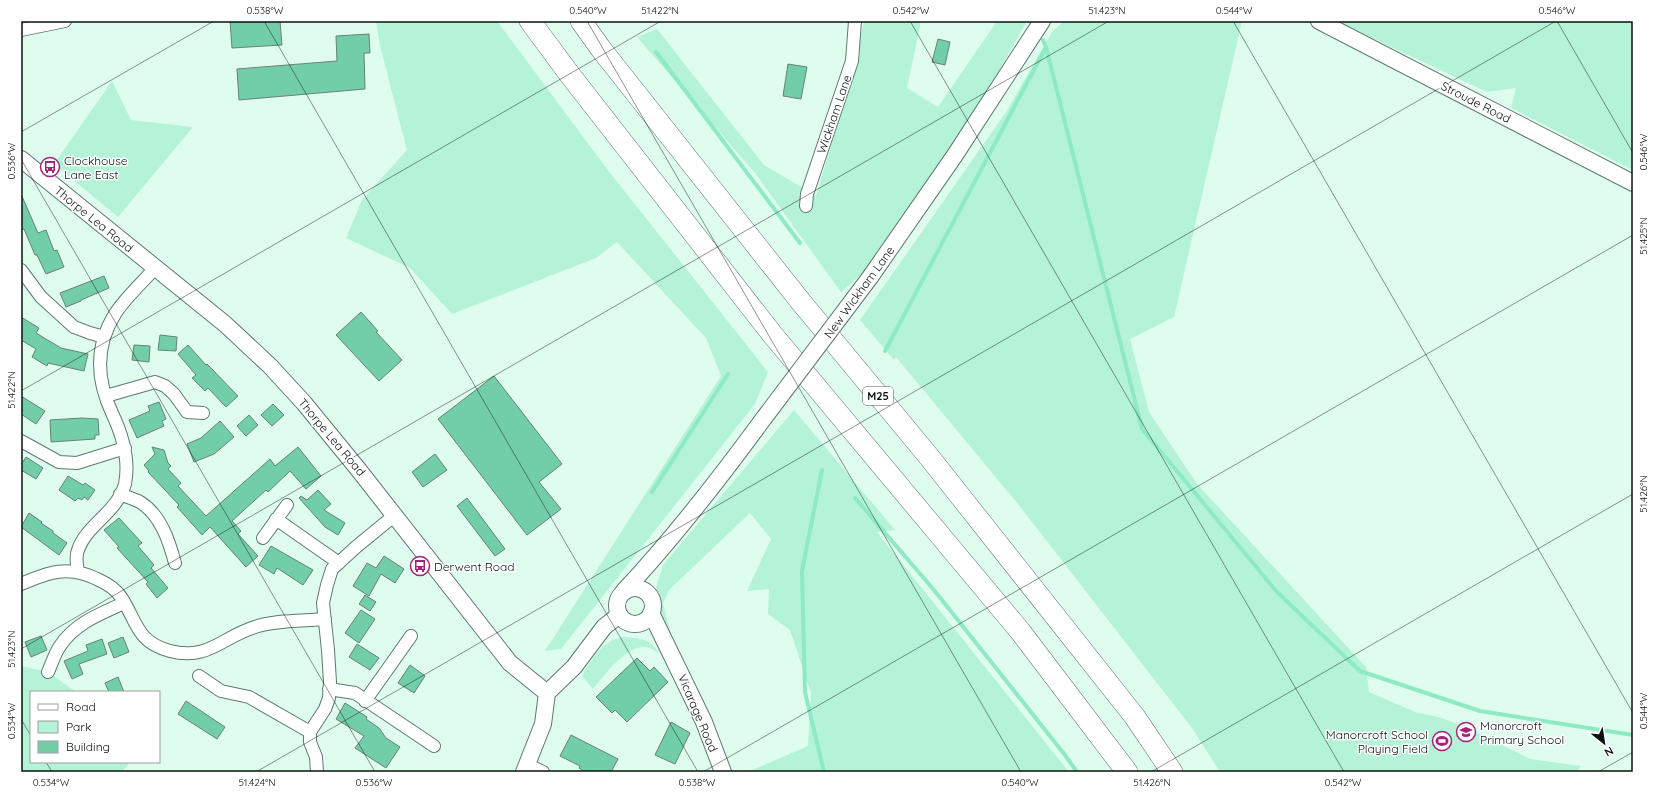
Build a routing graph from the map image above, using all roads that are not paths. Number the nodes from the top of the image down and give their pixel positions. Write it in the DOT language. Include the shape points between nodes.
graph roads {
  1 [pos="65,21"];
  2 [pos="530,21"];
  3 [pos="581,21"];
  4 [pos="855,21"];
  5 [pos="1042,21"];
  6 [pos="1319,21"];
  7 [pos="21,30"];
  8 [pos="21,159"];
  9 [pos="1633,183"];
  10 [pos="806,206"];
  11 [pos="155,268"];
  12 [pos="21,270"];
  13 [pos="104,337"];
  14 [pos="106,396"];
  15 [pos="203,413"];
  16 [pos="21,441"];
  17 [pos="124,448"];
  18 [pos="120,494"];
  19 [pos="287,505"];
  20 [pos="395,515"];
  21 [pos="276,519"];
  22 [pos="262,538"];
  23 [pos="660,552"];
  24 [pos="175,563"];
  25 [pos="339,563"];
  26 [pos="78,571"];
  27 [pos="21,584"];
  28 [pos="645,591"];
  29 [pos="623,592"];
  30 [pos="124,602"];
  31 [pos="619,615"];
  32 [pos="645,618"];
  33 [pos="325,619"];
  34 [pos="412,636"];
  35 [pos="48,672"];
  36 [pos="198,676"];
  37 [pos="329,689"];
  38 [pos="547,693"];
  39 [pos="365,701"];
  40 [pos="310,732"];
  41 [pos="434,746"];
  42 [pos="525,768"];
  43 [pos="317,772"];
  44 [pos="543,772"];
  45 [pos="723,772"];
  46 [pos="1127,772"];
  47 [pos="1172,772"];
  1 -- 7 [label="street"];
  2 -- 46 [label="highway" via="772,334 1020,631"];
  3 -- 47 [label="highway, M25" via="802,302 930,458 1135,717"];
  4 -- 10 [label="street, Wickham Lane" via="852,61 807,194"];
  5 -- 23 [label="main road, New Wickham Lane, bridge" via="872,276 722,475"];
  6 -- 9 [label="main road, Stroude Road"];
  8 -- 11 [label="main road, Thorpe Lea Road"];
  11 -- 13 [label="street" via="116,313"];
  11 -- 20 [label="main road, Thorpe Lea Road" via="225,324 270,366 304,403"];
  12 -- 13 [label="street" via="41,297 74,327"];
  13 -- 14 [label="street" via="100,373"];
  14 -- 15 [label="street" via="155,382 174,394 187,412"];
  14 -- 17 [label="street" via="120,429"];
  16 -- 17 [label="street" via="59,462 77,463"];
  17 -- 18 [label="street" via="125,484"];
  18 -- 24 [label="street" via="141,503 162,525"];
  18 -- 26 [label="street" via="116,504 85,537 78,550"];
  19 -- 21 [label="street"];
  20 -- 25 [label="street"];
  20 -- 38 [label="main road, Thorpe Lea Road" via="510,663"];
  21 -- 22 [label="street"];
  21 -- 25 [label="street"];
  23 -- 28 [label="main road, New Wickham Lane"];
  23 -- 29 [label="main road, New Wickham Lane"];
  25 -- 33 [label="street" via="332,569 327,585 323,602"];
  26 -- 27 [label="street" via="52,573"];
  26 -- 30 [label="street" via="109,584"];
  28 -- 29 [label="main road" via="634,588"];
  28 -- 32 [label="main road" via="652,598 653,608"];
  29 -- 31 [label="main road" via="617,605"];
  30 -- 33 [label="street" via="136,626 153,644 183,654 201,653 255,627"];
  30 -- 35 [label="street" via="82,623 70,633 59,647"];
  31 -- 32 [label="main road" via="627,622"];
  31 -- 38 [label="main road" via="604,627 574,666"];
  32 -- 45 [label="main road, Vicarage Road" via="672,654 704,722"];
  33 -- 37 [label="street"];
  34 -- 39 [label="street"];
  36 -- 40 [label="street" via="221,691 249,697"];
  37 -- 39 [label="street" via="355,694"];
  37 -- 40 [label="street" via="325,709"];
  38 -- 42 [label="main road" via="543,724"];
  39 -- 41 [label="street"];
  40 -- 43 [label="street"];
  42 -- 44 [label="street"];
}
